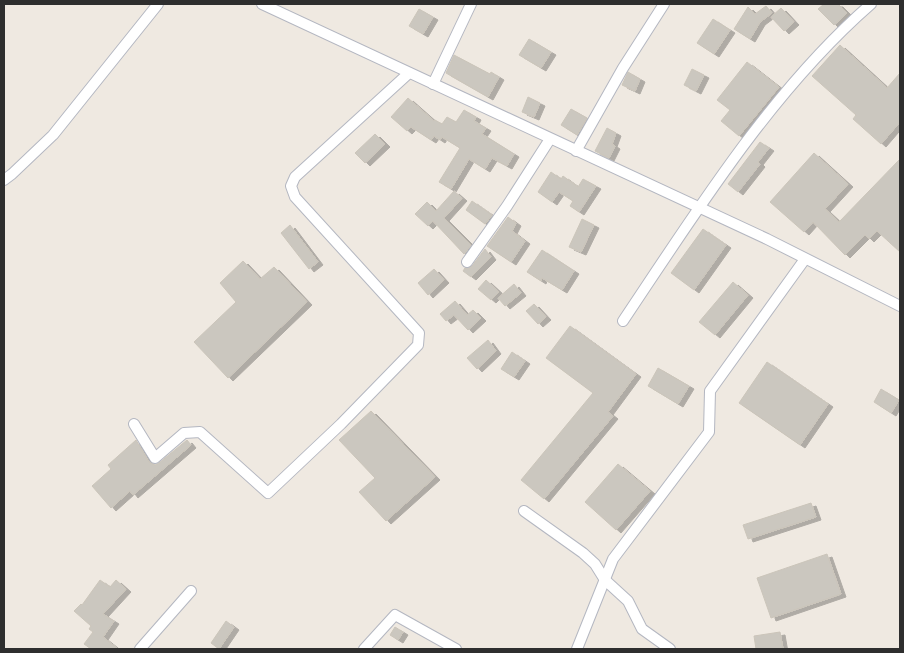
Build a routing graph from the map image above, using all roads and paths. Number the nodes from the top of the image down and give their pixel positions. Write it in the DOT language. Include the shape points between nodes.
graph roads {
  1 [pos="158,4"];
  2 [pos="262,4"];
  3 [pos="471,4"];
  4 [pos="664,4"];
  5 [pos="871,4"];
  6 [pos="409,73"];
  7 [pos="433,84"];
  8 [pos="550,139"];
  9 [pos="576,151"];
  10 [pos="4,180"];
  11 [pos="698,208"];
  12 [pos="805,259"];
  13 [pos="467,262"];
  14 [pos="900,306"];
  15 [pos="623,321"];
  16 [pos="134,424"];
  17 [pos="524,511"];
  18 [pos="605,580"];
  19 [pos="191,591"];
  20 [pos="140,649"];
  21 [pos="364,649"];
  22 [pos="456,649"];
  23 [pos="577,649"];
  24 [pos="670,649"];
  1 -- 10 [label="street" via="53,135"];
  2 -- 6 [label="street"];
  3 -- 7 [label="street"];
  4 -- 9 [label="street"];
  5 -- 11 [label="street" via="846,26 786,92"];
  6 -- 7 [label="street"];
  6 -- 16 [label="street" via="295,177 291,186 295,197 409,320 419,333 418,345 268,493 200,432 184,433 155,458"];
  7 -- 8 [label="street"];
  8 -- 9 [label="street"];
  8 -- 13 [label="street"];
  9 -- 11 [label="street"];
  11 -- 12 [label="street"];
  11 -- 15 [label="street"];
  12 -- 14 [label="street"];
  12 -- 18 [label="street" via="710,391 709,432 613,559"];
  17 -- 18 [label="street" via="583,553"];
  18 -- 23 [label="street"];
  18 -- 24 [label="street" via="628,601 642,629"];
  19 -- 20 [label="street"];
  21 -- 22 [label="street" via="395,615"];
}
